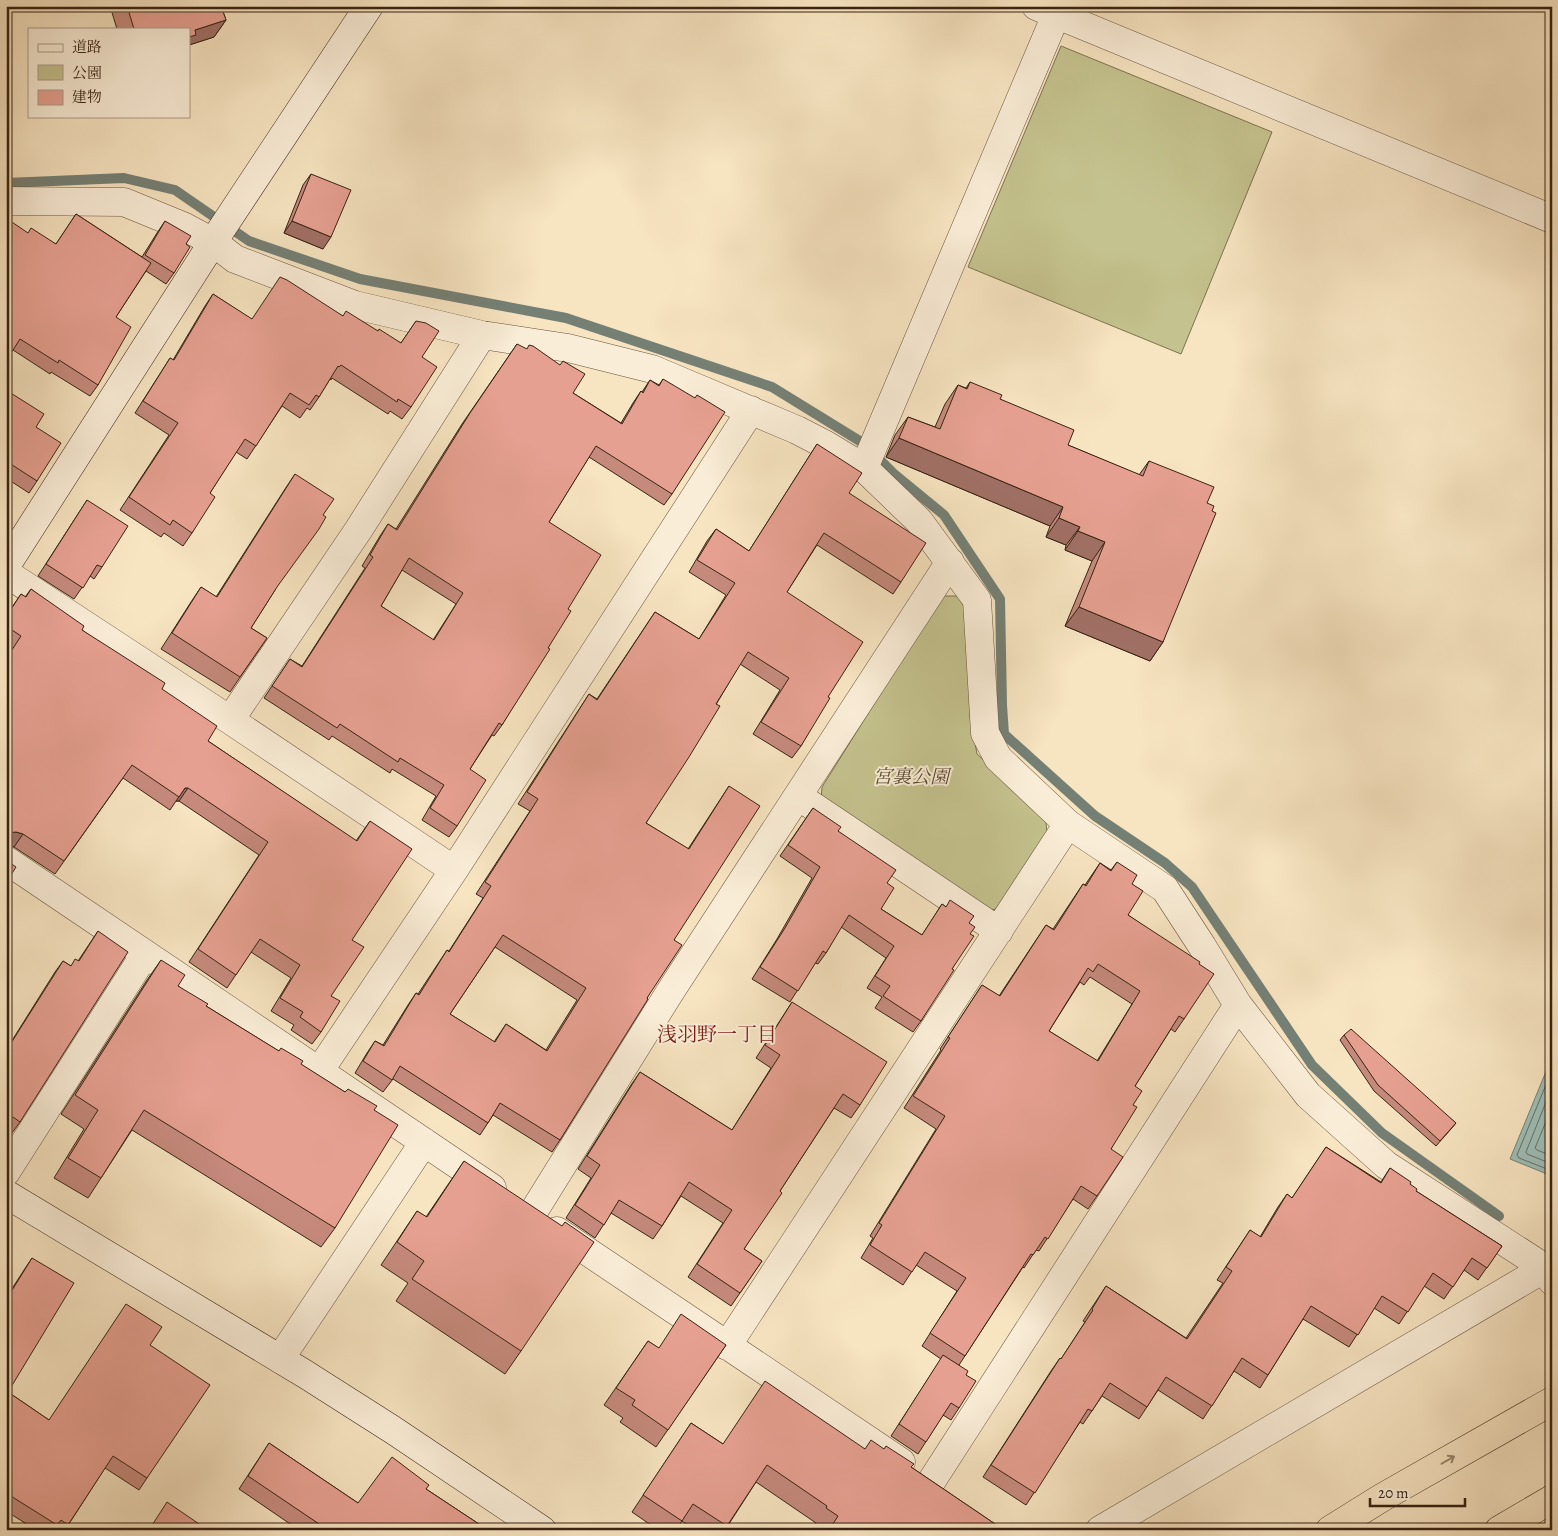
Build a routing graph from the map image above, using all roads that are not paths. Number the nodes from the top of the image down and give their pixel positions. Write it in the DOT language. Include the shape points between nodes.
graph roads {
  1 [pos="369,6"];
  2 [pos="1046,10"];
  3 [pos="6,202"];
  4 [pos="1552,220"];
  5 [pos="213,242"];
  6 [pos="482,335"];
  7 [pos="751,410"];
  8 [pos="864,468"];
  9 [pos="950,562"];
  10 [pos="6,566"];
  11 [pos="6,573"];
  12 [pos="230,720"];
  13 [pos="798,796"];
  14 [pos="1068,824"];
  15 [pos="6,860"];
  16 [pos="454,870"];
  17 [pos="999,931"];
  18 [pos="145,954"];
  19 [pos="1238,1005"];
  20 [pos="320,1070"];
  21 [pos="424,1142"];
  22 [pos="6,1172"];
  23 [pos="6,1194"];
  24 [pos="532,1214"];
  25 [pos="1550,1271"];
  26 [pos="727,1346"];
  27 [pos="280,1359"];
  28 [pos="1552,1401"];
  29 [pos="931,1482"];
  30 [pos="956,1498"];
  31 [pos="1552,1500"];
  32 [pos="542,1530"];
  33 [pos="1100,1530"];
  34 [pos="1330,1530"];
  35 [pos="1498,1530"];
  1 -- 5 [label="street"];
  2 -- 4 [label="street"];
  2 -- 8 [label="street"];
  3 -- 5 [label="street" via="124,202"];
  5 -- 6 [label="street" via="235,260 355,305"];
  5 -- 10 [label="street"];
  6 -- 7 [label="street" via="568,348 652,369"];
  6 -- 12 [label="street" via="359,529"];
  7 -- 8 [label="street" via="826,445"];
  7 -- 16 [label="street"];
  8 -- 9 [label="street" via="919,521"];
  9 -- 13 [label="street"];
  9 -- 14 [label="street" via="977,600 985,733 998,758"];
  11 -- 12 [label="street"];
  12 -- 16 [label="street"];
  13 -- 17 [label="street"];
  13 -- 24 [label="street" via="670,992"];
  14 -- 17 [label="street"];
  14 -- 19 [label="street" via="1165,889"];
  15 -- 18 [label="street"];
  16 -- 20 [label="street"];
  17 -- 26 [label="street"];
  18 -- 20 [label="street"];
  18 -- 22 [label="street"];
  19 -- 25 [label="street" via="1308,1095 1386,1164"];
  19 -- 29 [label="street"];
  20 -- 21 [label="street"];
  21 -- 24 [label="street"];
  21 -- 27 [label="street"];
  23 -- 27 [label="street"];
  24 -- 26 [label="street"];
  25 -- 33 [label="street"];
  26 -- 29 [label="street"];
  27 -- 32 [label="street"];
  34 -- 28 [label="highway, one-way"];
  29 -- 30 [label="street"];
  31 -- 35 [label="highway"];
}
